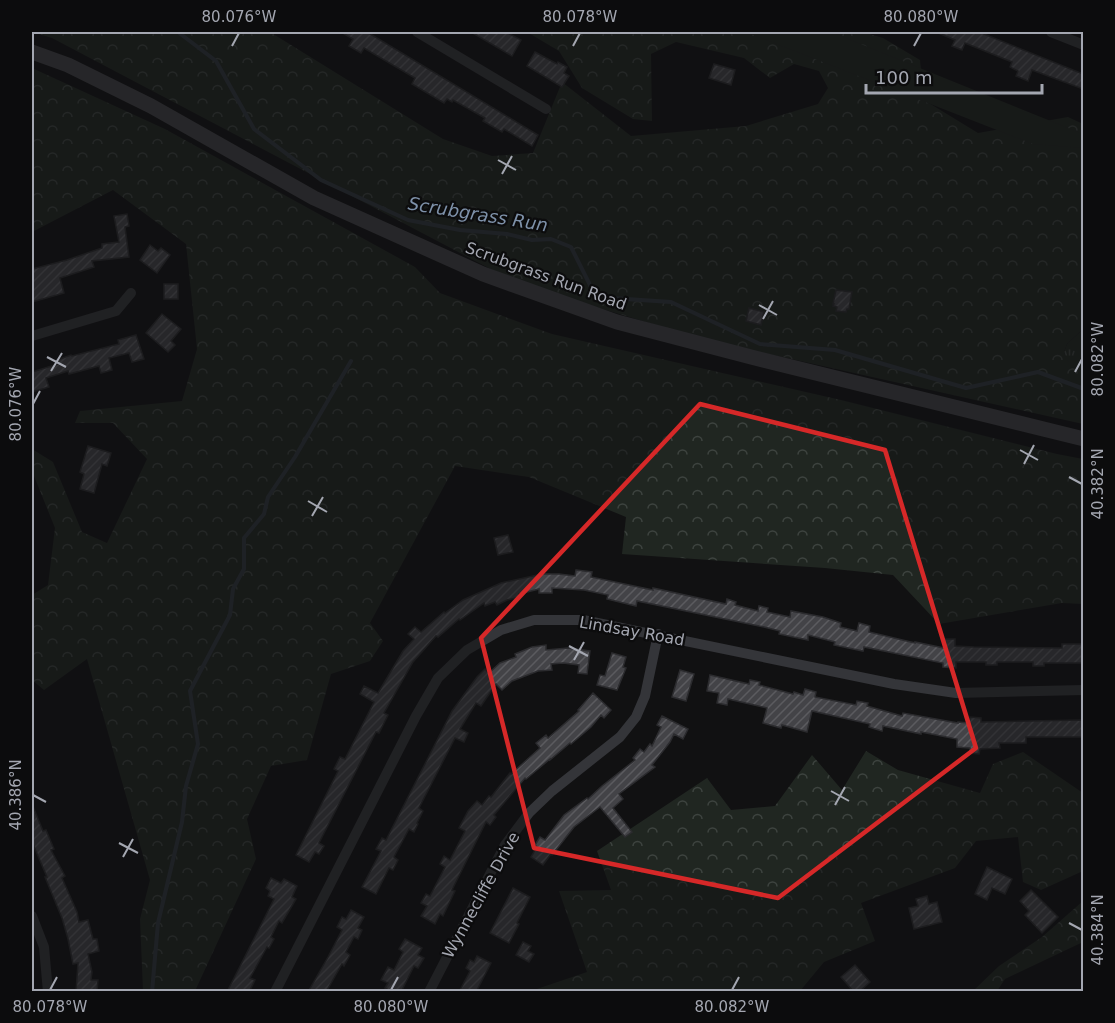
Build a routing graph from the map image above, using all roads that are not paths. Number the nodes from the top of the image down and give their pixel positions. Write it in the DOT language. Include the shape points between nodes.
graph roads {
  1 [pos="417,32"];
  2 [pos="1051,32"];
  3 [pos="1083,45"];
  4 [pos="32,52"];
  5 [pos="546,109"];
  6 [pos="131,293"];
  7 [pos="32,336"];
  8 [pos="1083,439"];
  9 [pos="658,634"];
  10 [pos="1083,690"];
  11 [pos="32,916"];
  12 [pos="48,992"];
  13 [pos="275,992"];
  14 [pos="429,992"];
  1 -- 5 [label="street"];
  2 -- 3 [label="street"];
  4 -- 8 [label="street, Scrubgrass Run Road" via="68,65 151,106 314,198 483,274 617,322"];
  6 -- 7 [label="street" via="116,311"];
  9 -- 10 [label="street, Lindsay Road" via="894,684 956,693"];
  9 -- 13 [label="street, Lindsay Road" via="583,620 534,620 501,630 467,650 438,678 416,716"];
  9 -- 14 [label="street, Wynnecliffe Drive" via="645,696 636,717 620,737 529,813 505,845"];
  11 -- 12 [label="street" via="44,947"];
}
